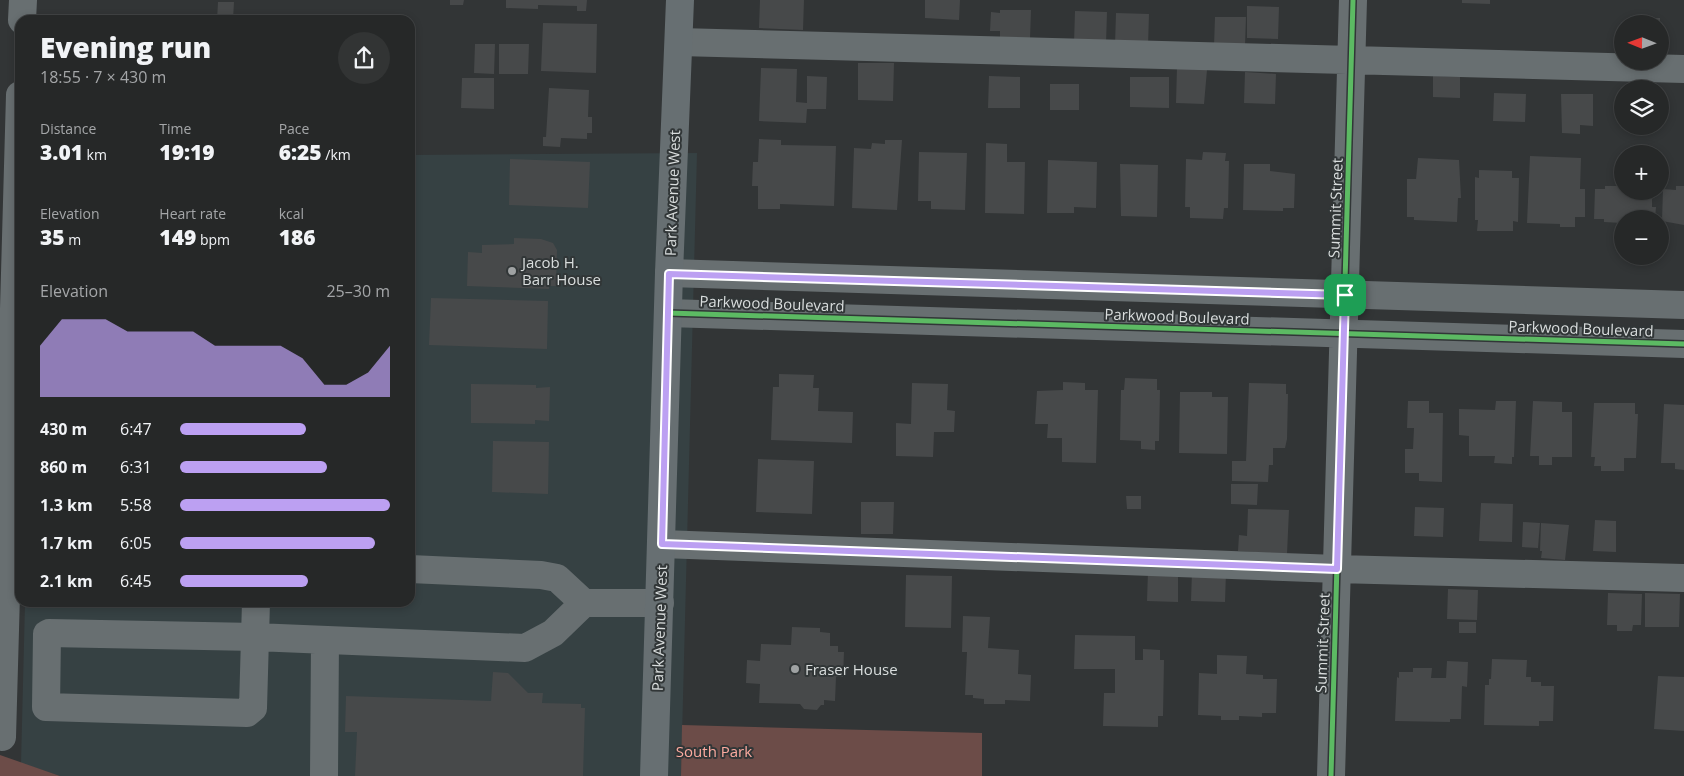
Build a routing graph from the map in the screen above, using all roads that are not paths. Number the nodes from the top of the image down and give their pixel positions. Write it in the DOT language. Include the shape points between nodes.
graph roads {
  1 [pos="23,0"];
  2 [pos="680,0"];
  3 [pos="1353,0"];
  4 [pos="22,15"];
  5 [pos="679,42"];
  6 [pos="1351,60"];
  7 [pos="1684,69"];
  8 [pos="15,273"];
  9 [pos="669,274"];
  10 [pos="1345,295"];
  11 [pos="1684,305"];
  12 [pos="668,313"];
  13 [pos="1344,333"];
  14 [pos="1684,344"];
  15 [pos="662,544"];
  16 [pos="415,569"];
  17 [pos="1337,569"];
  18 [pos="1684,578"];
  19 [pos="584,602"];
  20 [pos="660,604"];
  21 [pos="256,607"];
  22 [pos="255,637"];
  23 [pos="325,640"];
  24 [pos="2,737"];
  25 [pos="324,776"];
  26 [pos="654,776"];
  27 [pos="1331,776"];
  1 -- 4 [label="street"];
  2 -- 5 [label="main road, Park Avenue West"];
  3 -- 6 [label="street, Summit Street"];
  5 -- 6 [label="street"];
  5 -- 9 [label="main road, Park Avenue West"];
  6 -- 7 [label="street"];
  6 -- 10 [label="street, Summit Street"];
  8 -- 24 [label="street"];
  9 -- 10 [label="street"];
  9 -- 12 [label="main road, Park Avenue West"];
  10 -- 11 [label="street"];
  10 -- 13 [label="street, Summit Street"];
  12 -- 13 [label="street, Parkwood Boulevard"];
  12 -- 15 [label="main road, Park Avenue West"];
  13 -- 14 [label="street, Parkwood Boulevard"];
  13 -- 17 [label="street, Summit Street"];
  15 -- 17 [label="street"];
  15 -- 20 [label="main road, Park Avenue West"];
  16 -- 19 [label="street" via="557,578"];
  17 -- 18 [label="street"];
  17 -- 27 [label="street, Summit Street"];
  19 -- 20 [label="street"];
  19 -- 23 [label="street" via="553,632 525,648"];
  20 -- 26 [label="main road, Park Avenue West"];
  21 -- 22 [label="street"];
  22 -- 22 [label="street" via="48,633 45,705 49,708 247,713 253,708"];
  22 -- 23 [label="street"];
  23 -- 25 [label="street"];
}
